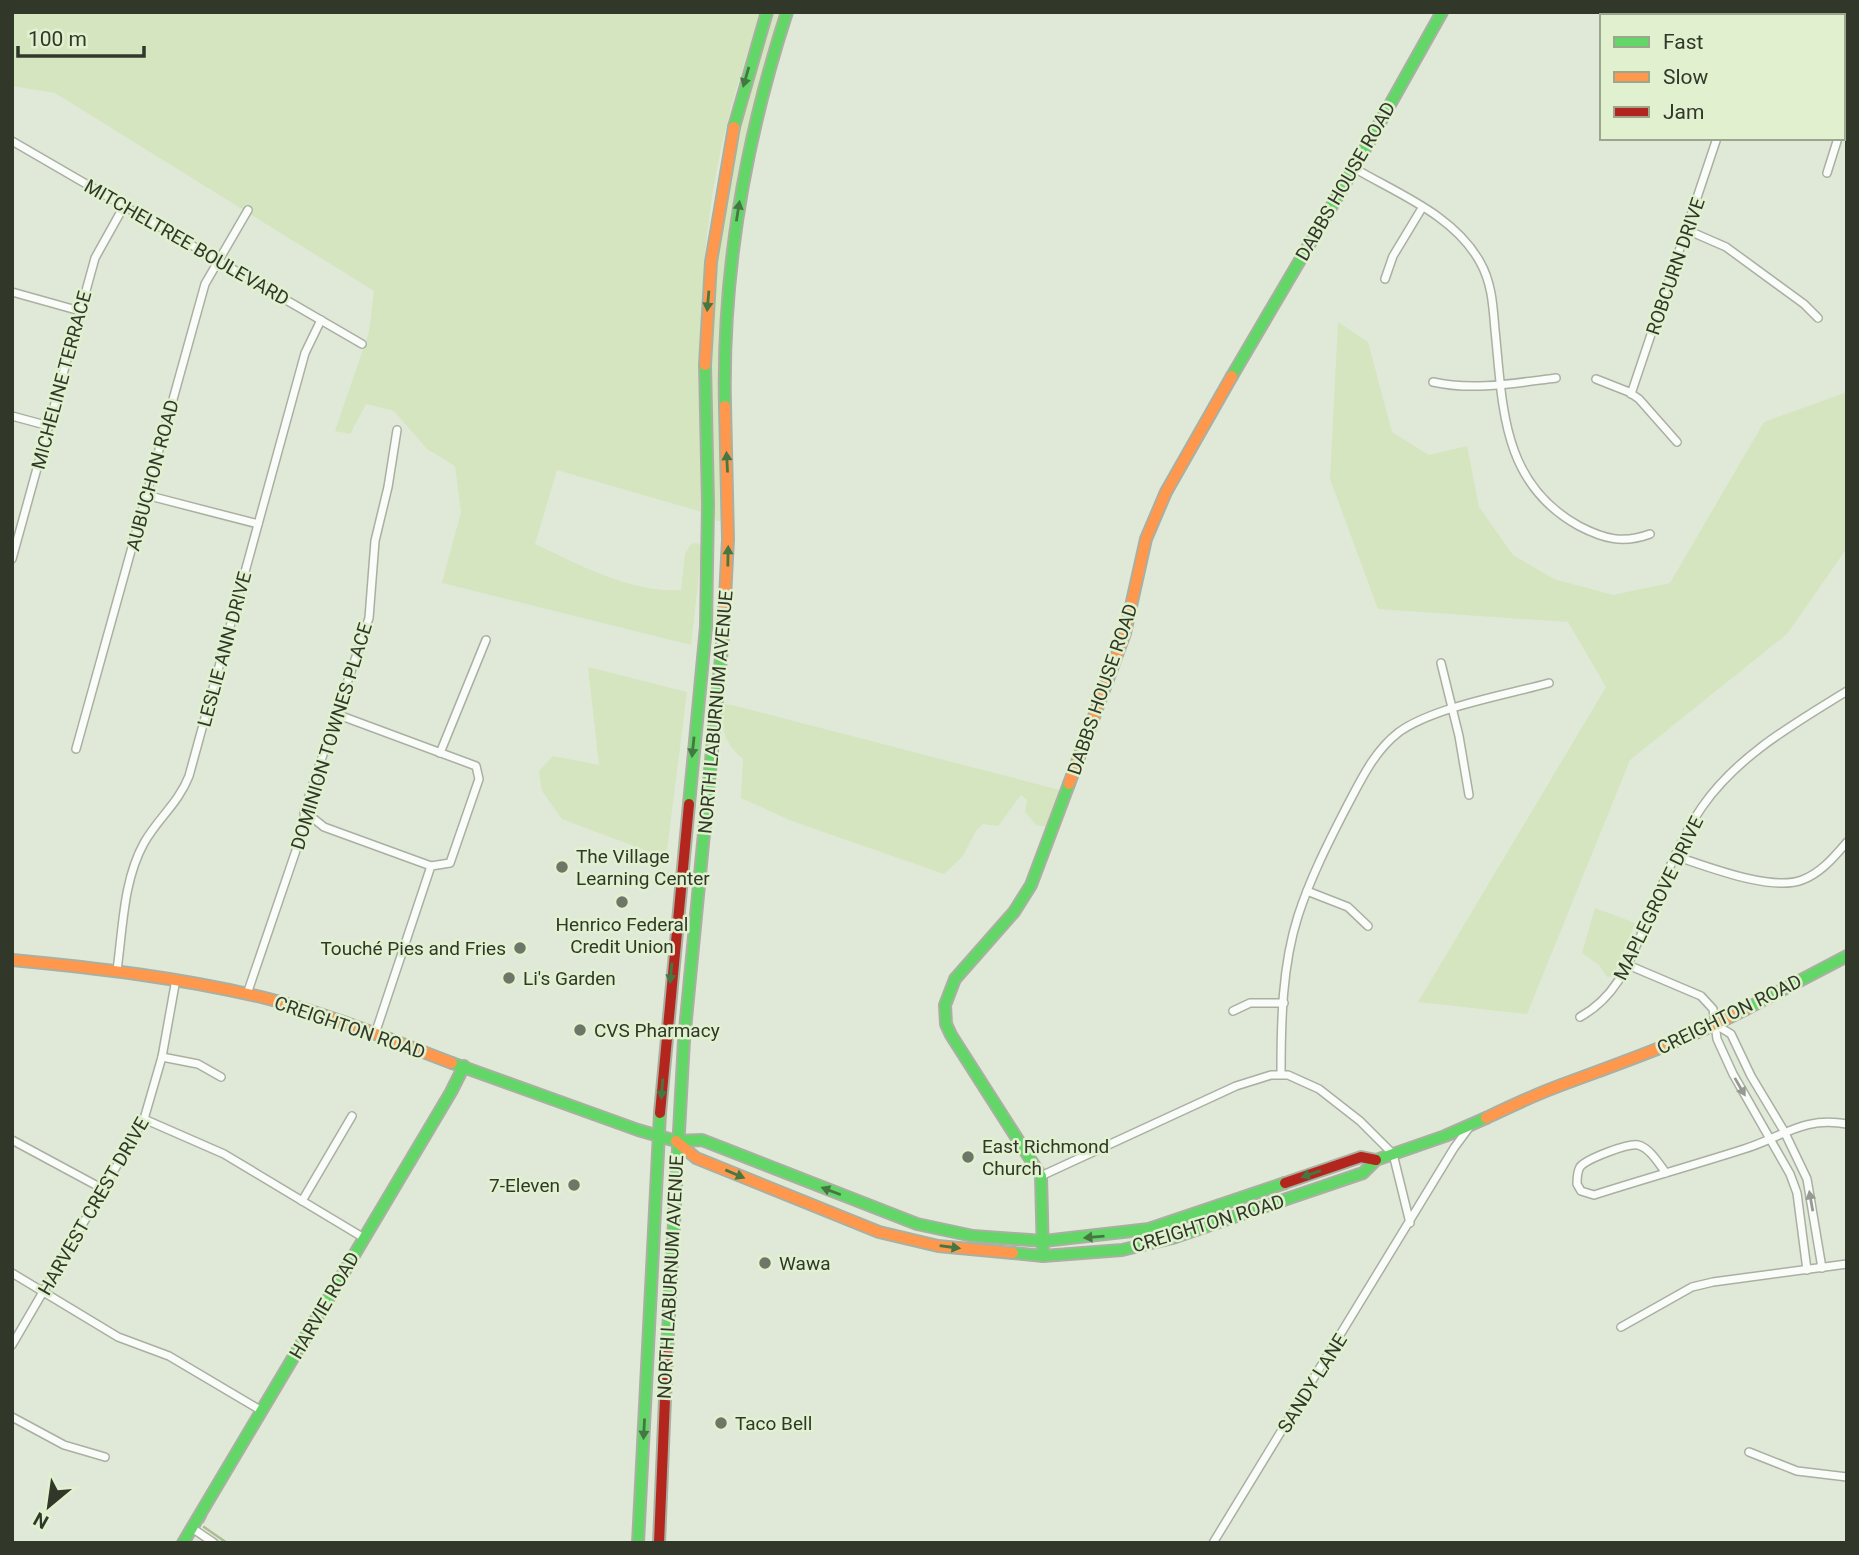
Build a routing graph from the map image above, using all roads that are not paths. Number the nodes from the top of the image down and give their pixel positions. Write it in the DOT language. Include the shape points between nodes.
graph roads {
  1 [pos="766,12"];
  2 [pos="787,12"];
  3 [pos="1441,12"];
  4 [pos="1716,140"];
  5 [pos="1837,140"];
  6 [pos="12,141"];
  7 [pos="1354,168"];
  8 [pos="1826,173"];
  9 [pos="124,206"];
  10 [pos="1422,208"];
  11 [pos="248,210"];
  12 [pos="1687,230"];
  13 [pos="218,260"];
  14 [pos="1385,279"];
  15 [pos="12,292"];
  16 [pos="80,312"];
  17 [pos="1818,318"];
  18 [pos="321,320"];
  19 [pos="362,344"];
  20 [pos="1556,378"];
  21 [pos="1596,379"];
  22 [pos="1433,382"];
  23 [pos="1501,384"];
  24 [pos="1631,394"];
  25 [pos="12,416"];
  26 [pos="49,426"];
  27 [pos="397,430"];
  28 [pos="1677,442"];
  29 [pos="146,495"];
  30 [pos="258,524"];
  31 [pos="1650,534"];
  32 [pos="12,559"];
  33 [pos="486,640"];
  34 [pos="1441,663"];
  35 [pos="1549,683"];
  36 [pos="1847,691"];
  37 [pos="1453,709"];
  38 [pos="336,714"];
  39 [pos="76,749"];
  40 [pos="440,753"];
  41 [pos="1469,795"];
  42 [pos="304,811"];
  43 [pos="1847,842"];
  44 [pos="1675,856"];
  45 [pos="431,866"];
  46 [pos="1307,891"];
  47 [pos="1368,926"];
  48 [pos="1847,956"];
  49 [pos="12,961"];
  50 [pos="1628,965"];
  51 [pos="117,970"];
  52 [pos="176,979"];
  53 [pos="247,994"];
  54 [pos="1284,1003"];
  55 [pos="1233,1011"];
  56 [pos="1580,1017"];
  57 [pos="1716,1025"];
  58 [pos="374,1034"];
  59 [pos="162,1057"];
  60 [pos="464,1066"];
  61 [pos="1281,1074"];
  62 [pos="221,1077"];
  63 [pos="352,1116"];
  64 [pos="144,1119"];
  65 [pos="1474,1122"];
  66 [pos="1847,1124"];
  67 [pos="1784,1131"];
  68 [pos="659,1136"];
  69 [pos="1770,1139"];
  70 [pos="12,1140"];
  71 [pos="676,1141"];
  72 [pos="1393,1154"];
  73 [pos="1376,1160"];
  74 [pos="1666,1173"];
  75 [pos="1041,1176"];
  76 [pos="103,1189"];
  77 [pos="302,1201"];
  78 [pos="1410,1223"];
  79 [pos="364,1237"];
  80 [pos="1044,1241"];
  81 [pos="1043,1256"];
  82 [pos="1847,1264"];
  83 [pos="1822,1268"];
  84 [pos="1807,1270"];
  85 [pos="12,1273"];
  86 [pos="44,1292"];
  87 [pos="1621,1327"];
  88 [pos="12,1345"];
  89 [pos="262,1412"];
  90 [pos="12,1417"];
  91 [pos="1749,1452"];
  92 [pos="106,1457"];
  93 [pos="1847,1477"];
  94 [pos="192,1528"];
  95 [pos="183,1543"];
  96 [pos="214,1543"];
  97 [pos="638,1543"];
  98 [pos="659,1543"];
  99 [pos="1213,1543"];
  1 -- 68 [label="main road, NORTH LABURNUM AVENUE, one-way" via="730,140 711,262 705,365 706,627"];
  71 -- 2 [label="main road, NORTH LABURNUM AVENUE, one-way" via="728,582 724,375 729,272 750,141"];
  3 -- 7 [label="main road, DABBS HOUSE ROAD"];
  4 -- 12 [label="street, ROBCURN DRIVE"];
  5 -- 8 [label="street"];
  6 -- 9 [label="street, MITCHELTREE BOULEVARD"];
  7 -- 10 [label="street"];
  7 -- 75 [label="main road, DABBS HOUSE ROAD" via="1162,500 1146,539 1125,633 1031,885 1014,912 955,979 945,1005 951,1035"];
  9 -- 13 [label="street, MITCHELTREE BOULEVARD"];
  9 -- 16 [label="street, MICHELINE TERRACE" via="95,258"];
  10 -- 14 [label="street"];
  10 -- 23 [label="street" via="1456,230 1482,266 1493,301"];
  11 -- 13 [label="street, AUBUCHON ROAD"];
  12 -- 17 [label="street" via="1726,247"];
  12 -- 24 [label="street, ROBCURN DRIVE"];
  13 -- 18 [label="street, MITCHELTREE BOULEVARD"];
  13 -- 29 [label="street, AUBUCHON ROAD" via="205,284"];
  15 -- 16 [label="street"];
  16 -- 26 [label="street, MICHELINE TERRACE"];
  18 -- 19 [label="street, MITCHELTREE BOULEVARD"];
  18 -- 30 [label="street, LESLIE ANN DRIVE" via="305,353"];
  20 -- 23 [label="street"];
  21 -- 24 [label="street"];
  22 -- 23 [label="street"];
  23 -- 31 [label="street" via="1506,430 1516,457 1551,506 1611,539 1627,541"];
  24 -- 28 [label="street"];
  25 -- 26 [label="street"];
  26 -- 32 [label="street, MICHELINE TERRACE"];
  27 -- 38 [label="street, DOMINION TOWNES PLACE" via="375,541 369,618"];
  29 -- 30 [label="street"];
  29 -- 39 [label="street, AUBUCHON ROAD"];
  30 -- 51 [label="street, LESLIE ANN DRIVE" via="189,776 179,799 149,835 135,862"];
  33 -- 40 [label="street"];
  34 -- 37 [label="street"];
  35 -- 37 [label="street"];
  36 -- 44 [label="street, MAPLEGROVE DRIVE" via="1765,744 1730,773 1700,810"];
  37 -- 41 [label="street"];
  37 -- 46 [label="street" via="1414,723 1380,750"];
  38 -- 40 [label="street"];
  38 -- 42 [label="street, DOMINION TOWNES PLACE"];
  40 -- 45 [label="street" via="476,766 479,779 450,863"];
  42 -- 45 [label="street" via="324,827"];
  42 -- 53 [label="street, DOMINION TOWNES PLACE" via="304,824"];
  43 -- 44 [label="street" via="1819,871 1788,884 1760,881"];
  44 -- 50 [label="street, MAPLEGROVE DRIVE"];
  45 -- 58 [label="street"];
  46 -- 47 [label="street" via="1348,907"];
  46 -- 54 [label="street" via="1289,951"];
  48 -- 57 [label="main road, CREIGHTON ROAD"];
  49 -- 51 [label="main road, CREIGHTON ROAD"];
  50 -- 56 [label="street, MAPLEGROVE DRIVE" via="1609,995"];
  50 -- 57 [label="street" via="1701,996 1713,1009"];
  51 -- 52 [label="main road, CREIGHTON ROAD"];
  52 -- 53 [label="main road, CREIGHTON ROAD"];
  52 -- 59 [label="street, HARVEST CREST DRIVE"];
  53 -- 58 [label="main road, CREIGHTON ROAD"];
  54 -- 55 [label="street" via="1250,1003"];
  54 -- 61 [label="street"];
  57 -- 65 [label="main road, CREIGHTON ROAD"];
  57 -- 67 [label="street" via="1731,1034"];
  57 -- 69 [label="street, one-way" via="1717,1040 1733,1074"];
  58 -- 60 [label="main road, CREIGHTON ROAD"];
  59 -- 62 [label="street" via="198,1064"];
  59 -- 64 [label="street, HARVEST CREST DRIVE"];
  60 -- 68 [label="main road, CREIGHTON ROAD"];
  60 -- 79 [label="main road, HARVIE ROAD"];
  61 -- 72 [label="street" via="1319,1089"];
  61 -- 75 [label="street" via="1236,1086"];
  63 -- 77 [label="street"];
  64 -- 76 [label="street, HARVEST CREST DRIVE"];
  64 -- 77 [label="street" via="224,1154"];
  65 -- 72 [label="main road, CREIGHTON ROAD"];
  65 -- 78 [label="street, SANDY LANE"];
  66 -- 67 [label="street" via="1815,1122"];
  67 -- 69 [label="street"];
  83 -- 67 [label="street, one-way" via="1807,1179"];
  68 -- 71 [label="main road, CREIGHTON ROAD"];
  68 -- 97 [label="main road, NORTH LABURNUM AVENUE, one-way"];
  69 -- 74 [label="street"];
  69 -- 84 [label="street" via="1797,1193"];
  70 -- 76 [label="street"];
  80 -- 71 [label="main road, CREIGHTON ROAD, one-way" via="930,1228 702,1140"];
  71 -- 81 [label="main road, CREIGHTON ROAD, one-way" via="696,1158 879,1232 938,1246"];
  71 -- 98 [label="main road, NORTH LABURNUM AVENUE"];
  72 -- 73 [label="main road, CREIGHTON ROAD"];
  72 -- 78 [label="street"];
  73 -- 80 [label="main road, CREIGHTON ROAD, one-way" via="1361,1157 1149,1229"];
  73 -- 81 [label="main road, CREIGHTON ROAD" via="1363,1173 1172,1238 1122,1250"];
  74 -- 74 [label="street" via="1594,1195 1581,1191 1577,1184 1580,1167 1588,1160 1629,1145 1645,1149"];
  75 -- 80 [label="main road, DABBS HOUSE ROAD"];
  76 -- 86 [label="street, HARVEST CREST DRIVE"];
  77 -- 79 [label="street"];
  78 -- 99 [label="street, SANDY LANE"];
  79 -- 89 [label="main road, HARVIE ROAD"];
  80 -- 81 [label="main road, DABBS HOUSE ROAD"];
  82 -- 83 [label="street"];
  83 -- 84 [label="street"];
  84 -- 87 [label="street" via="1692,1287"];
  85 -- 86 [label="street"];
  86 -- 88 [label="street, HARVEST CREST DRIVE"];
  86 -- 89 [label="street" via="118,1337 169,1356"];
  89 -- 94 [label="main road, HARVIE ROAD"];
  90 -- 92 [label="street" via="64,1445"];
  91 -- 93 [label="street" via="1797,1471"];
  94 -- 95 [label="main road, HARVIE ROAD"];
  94 -- 96 [label="street"];
}
